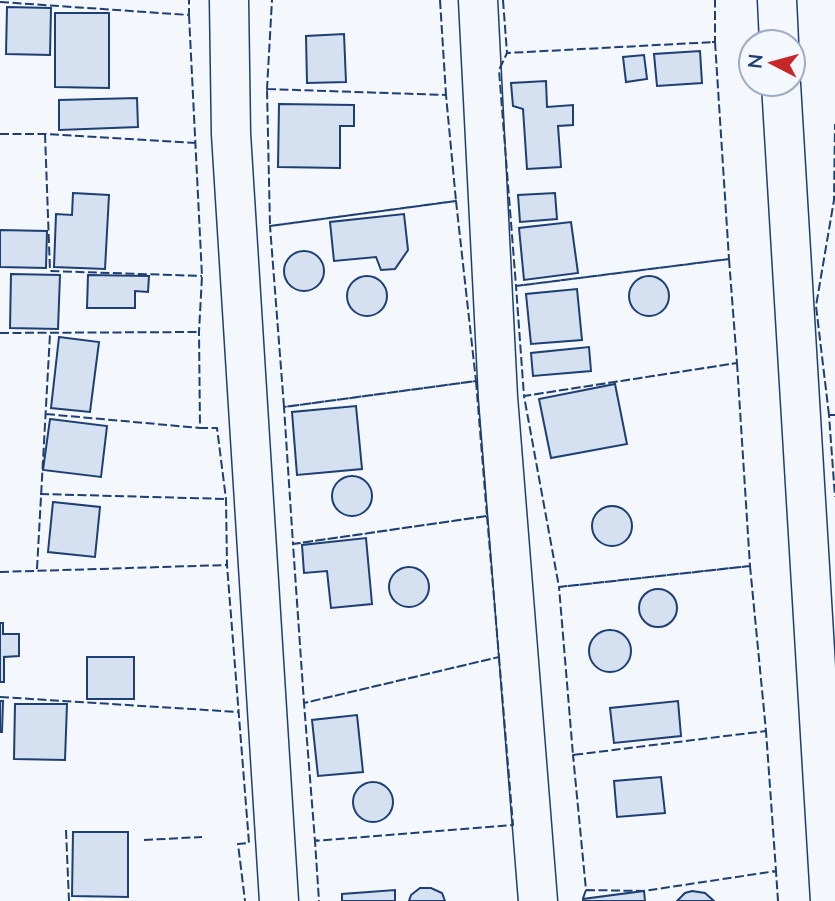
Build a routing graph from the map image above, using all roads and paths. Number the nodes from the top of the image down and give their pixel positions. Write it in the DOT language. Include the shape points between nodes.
graph roads {
  1 [pos="229,0"];
  2 [pos="478,0"];
  3 [pos="777,0"];
  4 [pos="778,28"];
  5 [pos="782,98"];
  6 [pos="279,901"];
  7 [pos="538,901"];
  8 [pos="830,901"];
  1 -- 6 [label="street" via="231,134"];
  2 -- 7 [label="street" via="498,397"];
  3 -- 4 [label="street"];
  5 -- 8 [label="street"];
}
